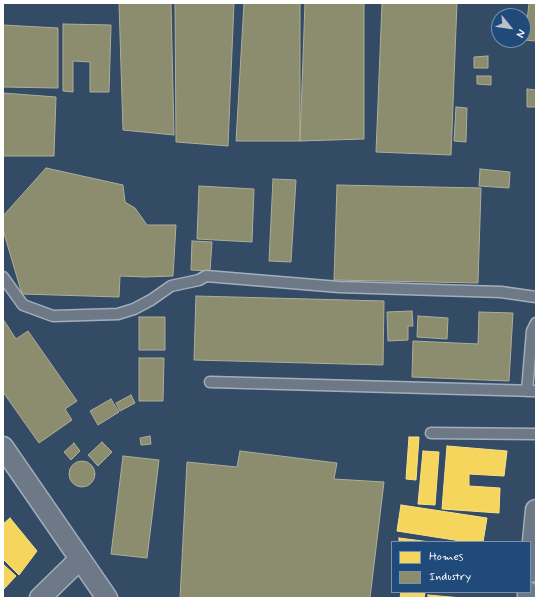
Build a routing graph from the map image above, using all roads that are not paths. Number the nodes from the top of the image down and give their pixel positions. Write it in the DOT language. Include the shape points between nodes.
graph roads {
  1 [pos="3,277"];
  2 [pos="536,297"];
  3 [pos="536,323"];
  4 [pos="210,382"];
  5 [pos="531,391"];
  6 [pos="431,433"];
  7 [pos="536,434"];
  8 [pos="3,447"];
  9 [pos="536,510"];
  10 [pos="80,559"];
  11 [pos="531,562"];
  12 [pos="40,598"];
  13 [pos="107,598"];
  1 -- 2 [label="lane" via="23,305 53,316 118,314 134,309 171,286 206,276 339,287 501,292"];
  3 -- 5 [label="lane" via="532,331"];
  4 -- 5 [label="lane"];
  6 -- 7 [label="lane"];
  8 -- 10 [label="street"];
  9 -- 11 [label="street"];
  10 -- 12 [label="street"];
  10 -- 13 [label="street"];
}
